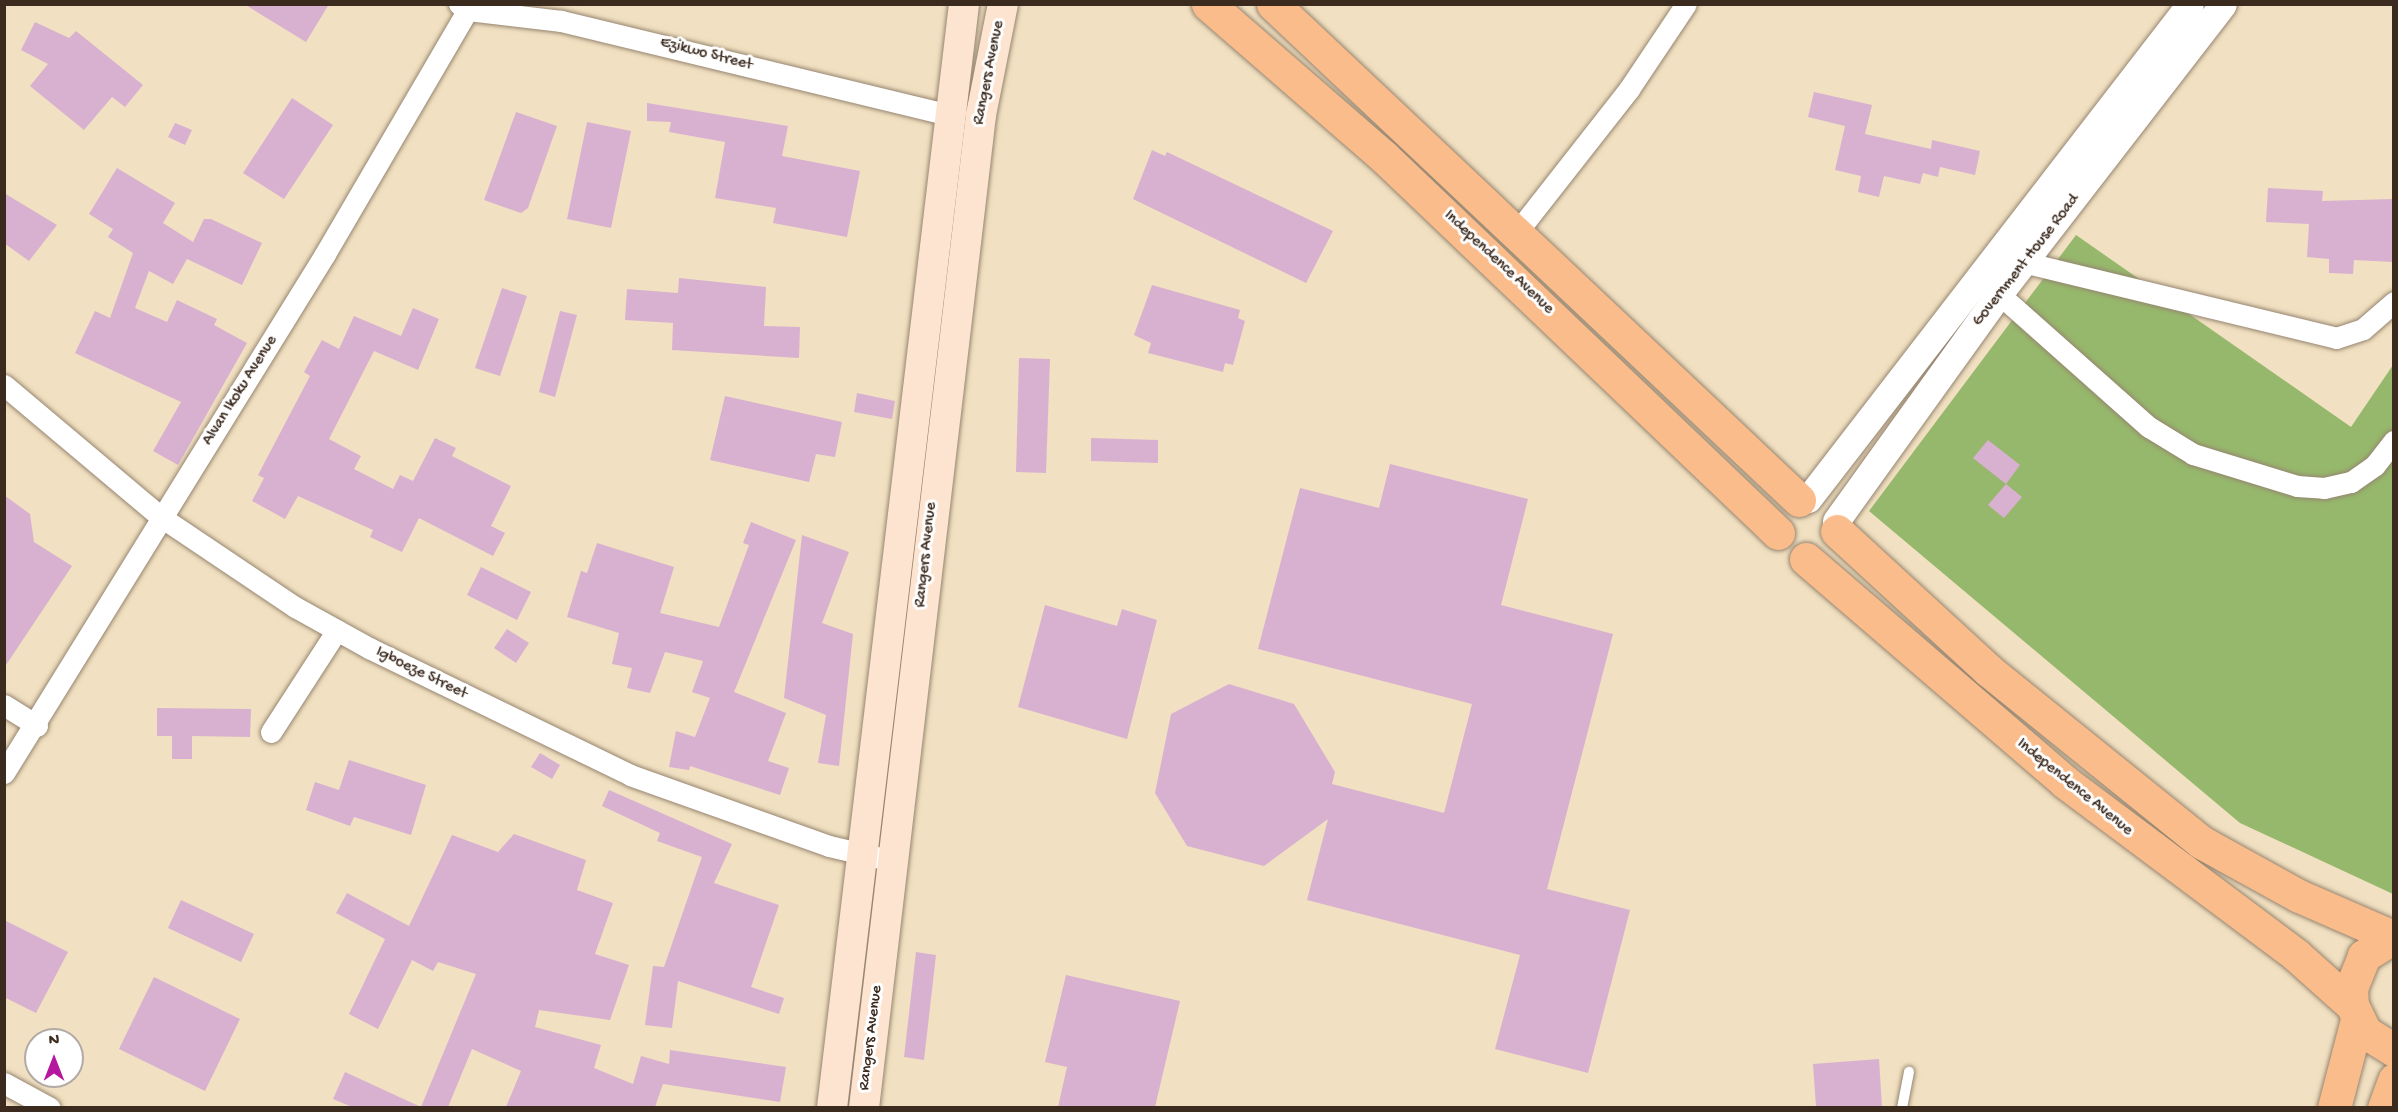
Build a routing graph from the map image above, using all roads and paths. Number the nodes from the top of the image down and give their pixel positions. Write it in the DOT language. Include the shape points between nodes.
graph roads {
  1 [pos="964,4"];
  2 [pos="1003,4"];
  3 [pos="1208,4"];
  4 [pos="1273,4"];
  5 [pos="1686,4"];
  6 [pos="2190,4"];
  7 [pos="2223,4"];
  8 [pos="466,6"];
  9 [pos="951,115"];
  10 [pos="1517,232"];
  11 [pos="2027,263"];
  12 [pos="1999,294"];
  13 [pos="2394,302"];
  14 [pos="4,385"];
  15 [pos="2394,441"];
  16 [pos="1804,500"];
  17 [pos="161,517"];
  18 [pos="1837,526"];
  19 [pos="1778,533"];
  20 [pos="1806,559"];
  21 [pos="336,630"];
  22 [pos="4,705"];
  23 [pos="37,726"];
  24 [pos="271,732"];
  25 [pos="4,773"];
  26 [pos="862,856"];
  27 [pos="893,861"];
  28 [pos="2393,937"];
  29 [pos="2354,1012"];
  30 [pos="2394,1050"];
  31 [pos="1909,1072"];
  32 [pos="2394,1080"];
  33 [pos="4,1083"];
  34 [pos="50,1107"];
  35 [pos="832,1107"];
  36 [pos="864,1107"];
  37 [pos="1902,1107"];
  38 [pos="2334,1107"];
  39 [pos="2384,1107"];
  1 -- 9 [label="main road, Rangers Avenue"];
  2 -- 27 [label="main road, Rangers Avenue" via="981,115"];
  3 -- 19 [label="main road, Independence Avenue" via="1383,156"];
  4 -- 10 [label="main road"];
  5 -- 10 [label="street" via="1629,89"];
  6 -- 16 [label="street, Government House Road"];
  7 -- 11 [label="street, Government House Road"];
  8 -- 9 [label="street, Ezikwo Street" via="561,21"];
  8 -- 17 [label="street, Alvan Ikoku Avenue" via="325,254"];
  9 -- 26 [label="main road, Rangers Avenue"];
  10 -- 16 [label="main road"];
  11 -- 12 [label="street, Government House Road"];
  11 -- 13 [label="street" via="2336,338 2363,330"];
  12 -- 15 [label="street" via="2149,427 2193,454 2297,486 2324,488 2350,482 2375,465"];
  12 -- 18 [label="street, Government House Road"];
  14 -- 17 [label="street, Igboeze Street"];
  16 -- 18 [label="main road" via="1826,505"];
  16 -- 19 [label="main road" via="1780,516"];
  17 -- 21 [label="street, Igboeze Street"];
  17 -- 23 [label="street, Alvan Ikoku Avenue"];
  18 -- 20 [label="main road" via="1827,551"];
  18 -- 28 [label="main road" via="1988,670 2201,842 2299,896"];
  19 -- 20 [label="main road" via="1787,551"];
  20 -- 29 [label="main road, Independence Avenue" via="2029,753 2207,893 2296,955"];
  21 -- 24 [label="street"];
  21 -- 26 [label="street, Igboeze Street" via="591,759"];
  22 -- 23 [label="street"];
  23 -- 25 [label="street, Alvan Ikoku Avenue"];
  26 -- 27 [label="street, Igboeze Street"];
  26 -- 35 [label="main road, Rangers Avenue"];
  27 -- 36 [label="main road, Rangers Avenue"];
  28 -- 29 [label="main road" via="2360,963"];
  29 -- 30 [label="main road, Independence Avenue" via="2376,1042"];
  29 -- 38 [label="main road"];
  31 -- 37 [label="lane"];
  32 -- 39 [label="main road"];
  33 -- 34 [label="street"];
}
